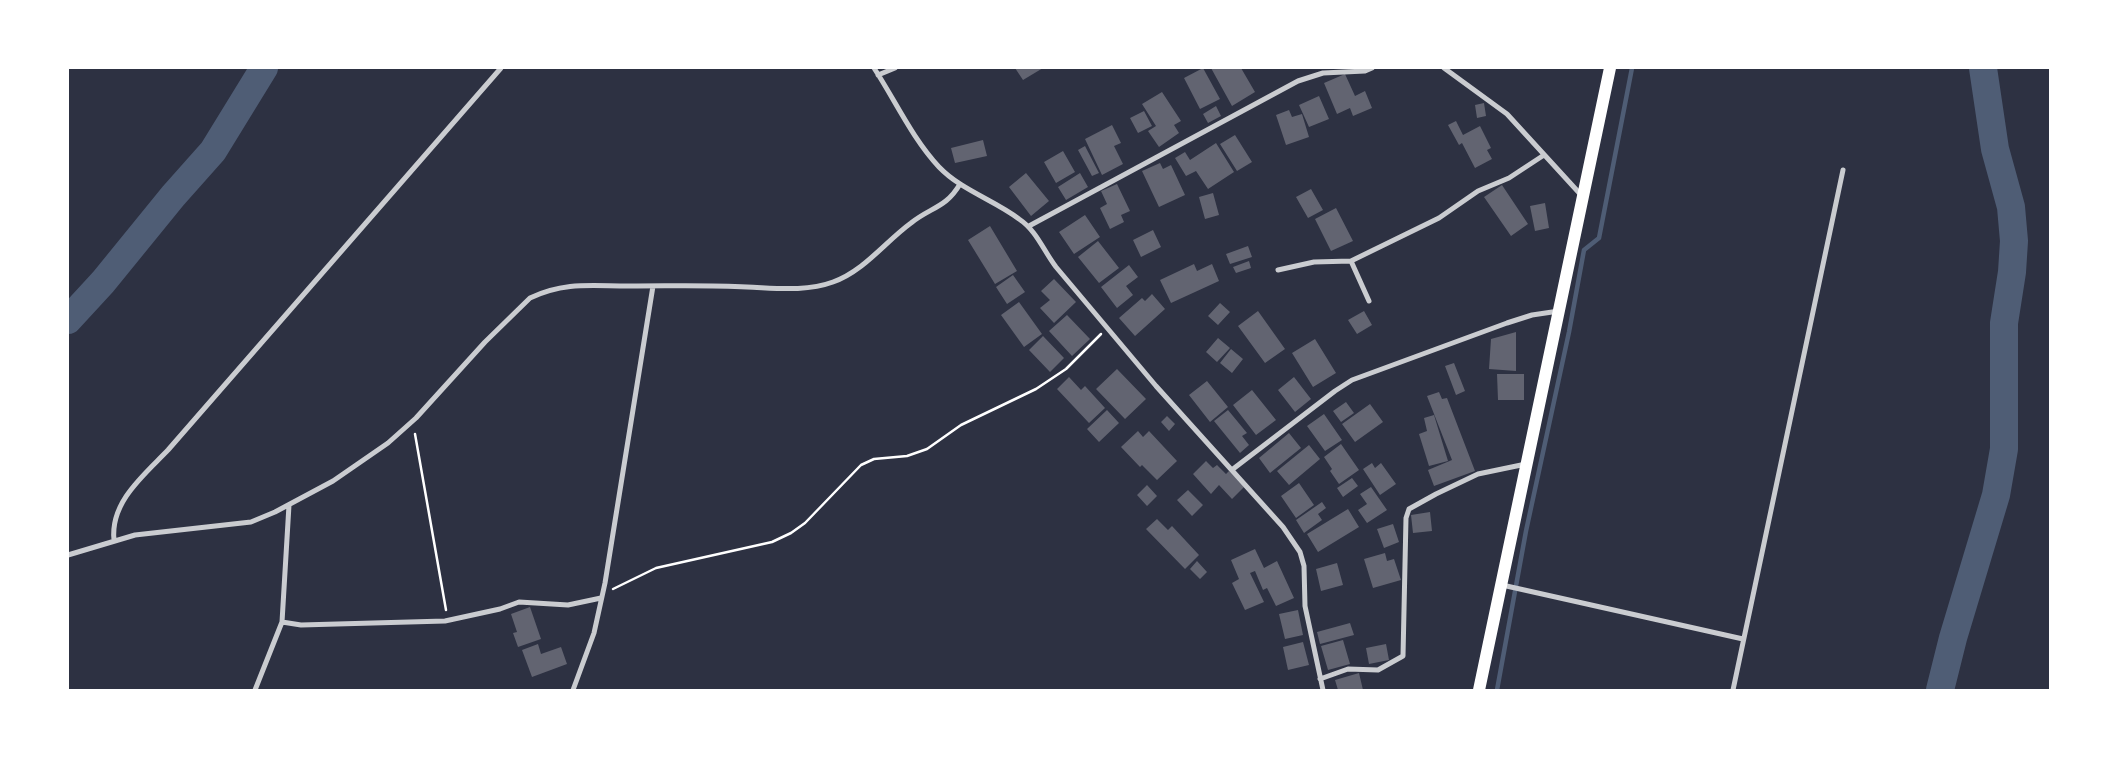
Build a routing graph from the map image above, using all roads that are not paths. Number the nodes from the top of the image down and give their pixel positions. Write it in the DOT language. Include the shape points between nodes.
graph roads {
  1 [pos="501,68"];
  2 [pos="874,68"];
  3 [pos="895,68"];
  4 [pos="1372,68"];
  5 [pos="1444,68"];
  6 [pos="1610,68"];
  7 [pos="878,74"];
  8 [pos="1544,155"];
  9 [pos="1843,170"];
  10 [pos="960,184"];
  11 [pos="1582,197"];
  12 [pos="1029,226"];
  13 [pos="1351,261"];
  14 [pos="1278,270"];
  15 [pos="653,286"];
  16 [pos="1369,301"];
  17 [pos="1559,311"];
  18 [pos="1527,464"];
  19 [pos="1233,469"];
  20 [pos="289,505"];
  21 [pos="114,540"];
  22 [pos="68,555"];
  23 [pos="1501,585"];
  24 [pos="601,598"];
  25 [pos="282,622"];
  26 [pos="1743,639"];
  27 [pos="1320,679"];
  28 [pos="255,690"];
  29 [pos="573,690"];
  30 [pos="1323,690"];
  31 [pos="1479,690"];
  32 [pos="1733,690"];
  1 -- 21 [label="street" via="132,488 117,513"];
  2 -- 7 [label="street"];
  3 -- 7 [label="street"];
  4 -- 12 [label="street" via="1323,73 1298,81"];
  5 -- 8 [label="street" via="1507,114"];
  6 -- 11 [label="main road"];
  7 -- 10 [label="street" via="927,152"];
  8 -- 11 [label="street"];
  8 -- 13 [label="street" via="1509,178 1478,191 1439,218"];
  9 -- 26 [label="street"];
  10 -- 12 [label="street"];
  10 -- 15 [label="street" via="948,201 910,223 879,253 836,281 782,288"];
  11 -- 17 [label="main road"];
  12 -- 19 [label="street" via="1056,267 1107,328"];
  13 -- 14 [label="street" via="1314,262"];
  13 -- 16 [label="street"];
  15 -- 20 [label="street" via="565,286 530,298 411,423 365,460"];
  15 -- 24 [label="street"];
  17 -- 18 [label="main road"];
  17 -- 19 [label="street" via="1532,315 1476,333 1352,380"];
  18 -- 23 [label="main road"];
  18 -- 27 [label="street" via="1478,474 1409,509 1406,518 1403,656 1378,670 1348,669"];
  19 -- 27 [label="street" via="1300,552"];
  20 -- 21 [label="street" via="238,525 169,530"];
  20 -- 25 [label="street"];
  21 -- 22 [label="street"];
  23 -- 26 [label="street"];
  23 -- 31 [label="main road"];
  24 -- 25 [label="street" via="568,605 519,602 445,622 301,625"];
  24 -- 29 [label="street" via="594,633"];
  25 -- 28 [label="street"];
  26 -- 32 [label="street"];
  27 -- 30 [label="street"];
}
